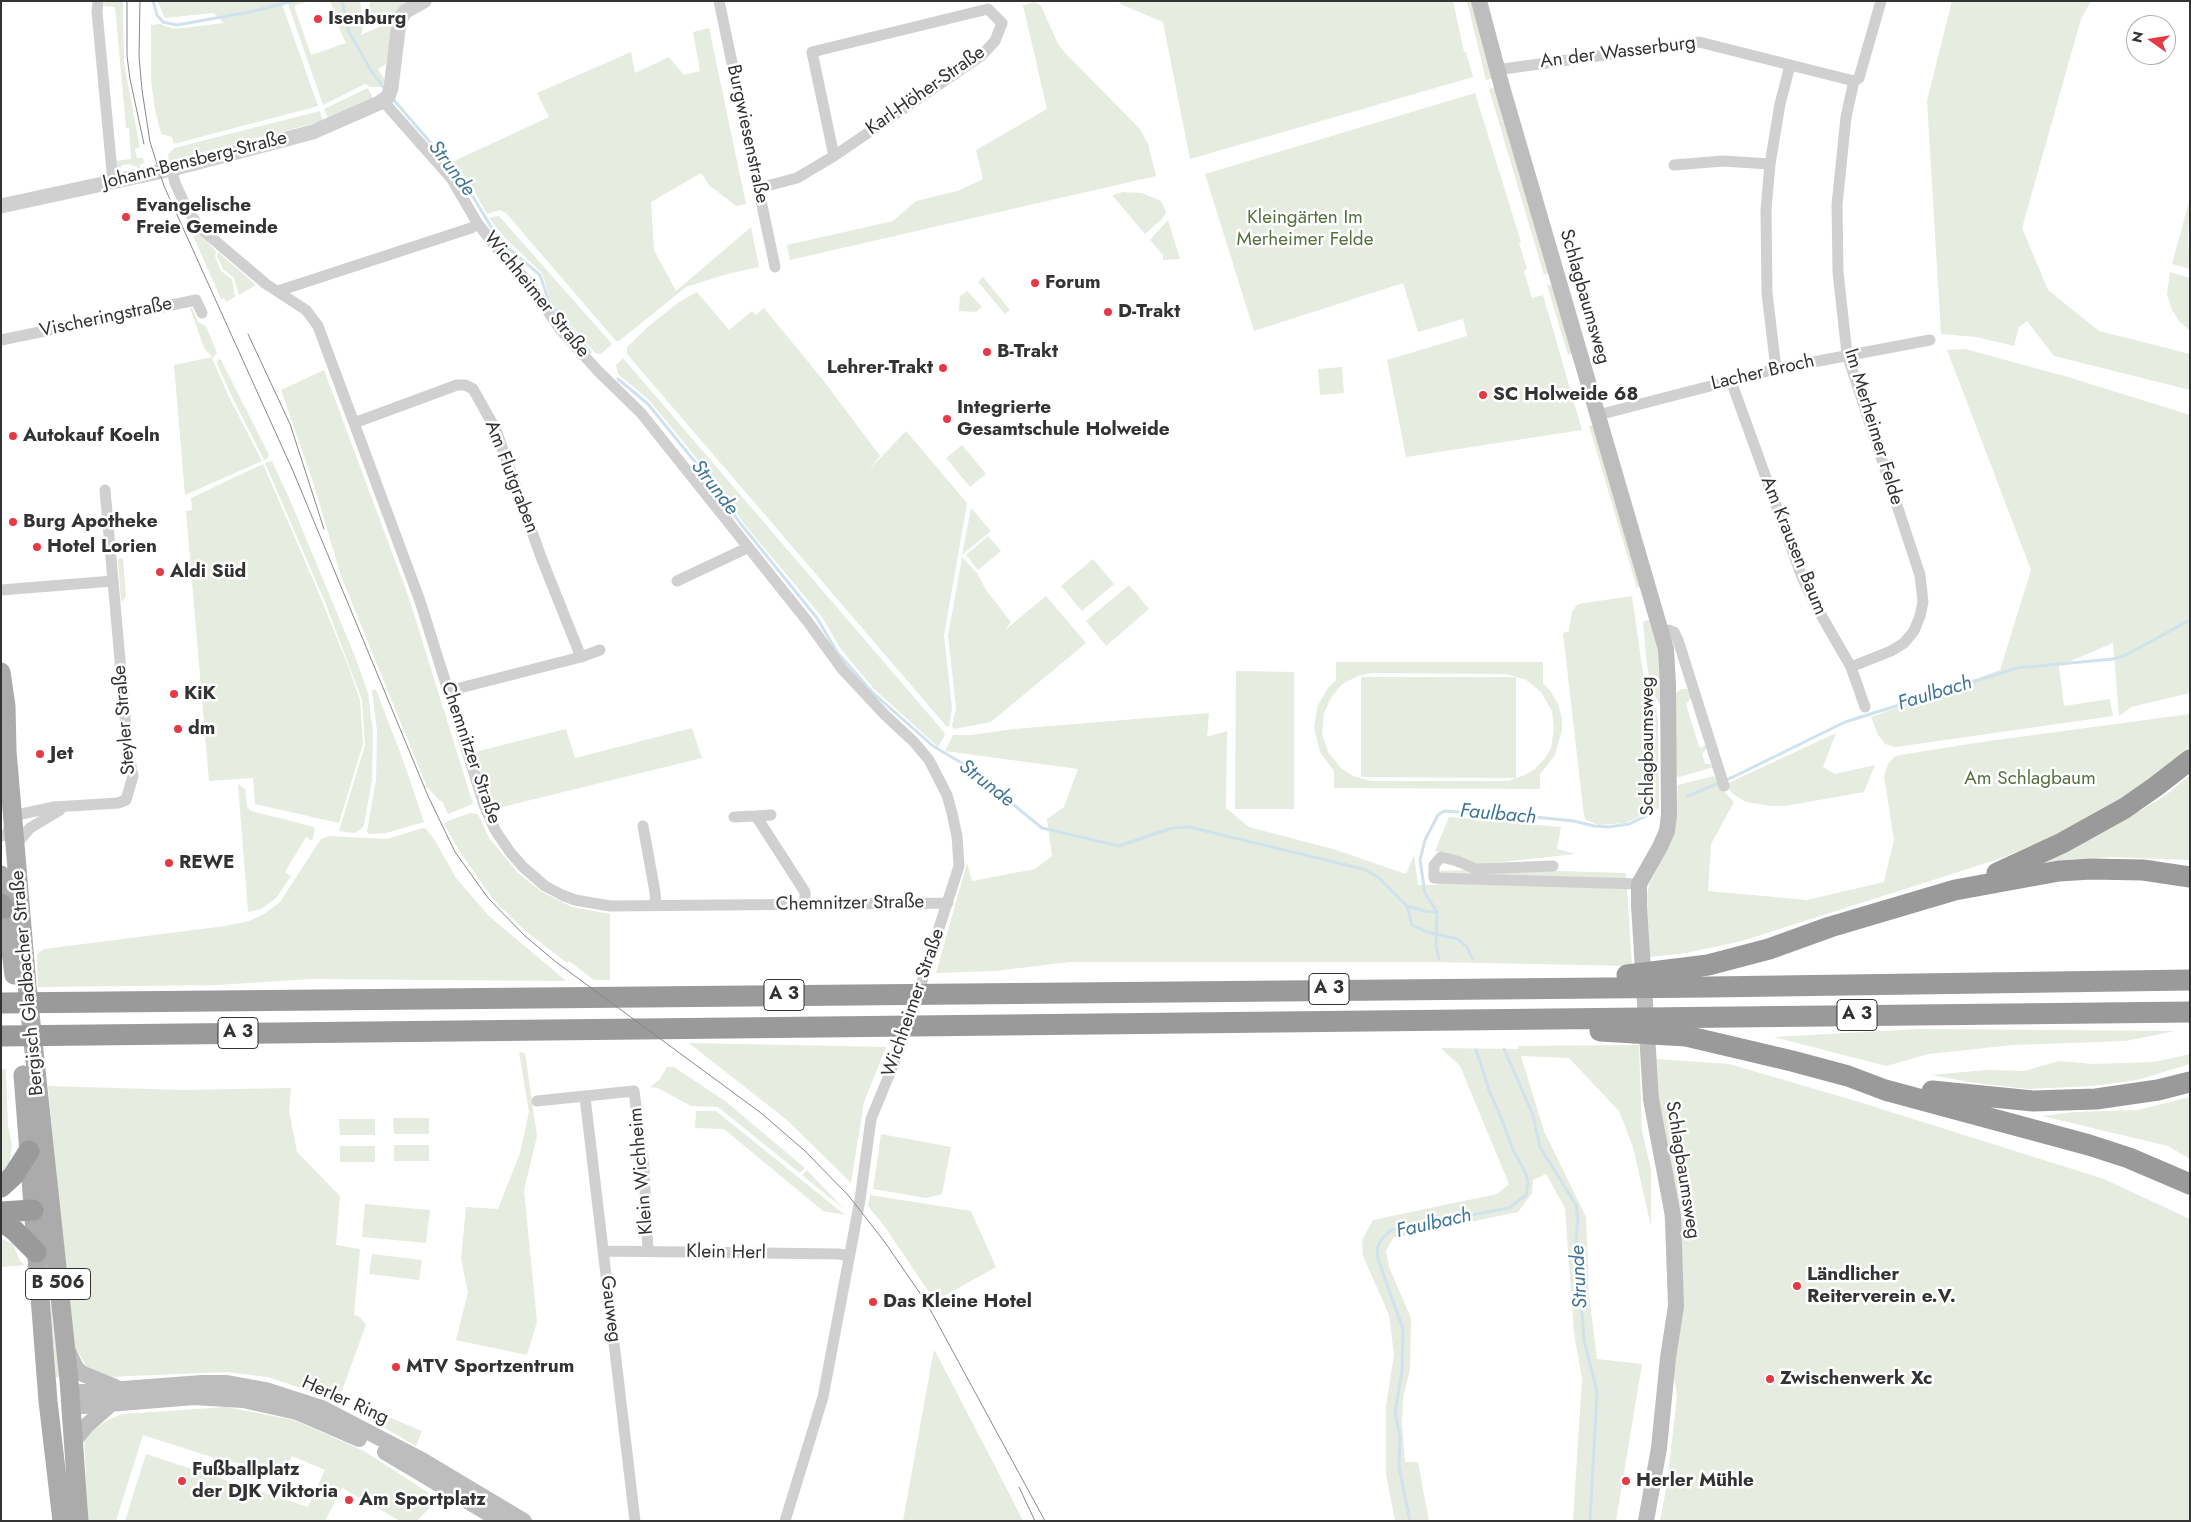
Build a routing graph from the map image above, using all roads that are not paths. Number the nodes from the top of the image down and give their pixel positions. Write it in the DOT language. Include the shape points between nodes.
graph roads {
  1 [pos="98,1"];
  2 [pos="424,1"];
  3 [pos="719,1"];
  4 [pos="1479,1"];
  5 [pos="1881,1"];
  6 [pos="1790,65"];
  7 [pos="1496,70"];
  8 [pos="1854,81"];
  9 [pos="387,96"];
  10 [pos="834,156"];
  11 [pos="1770,164"];
  12 [pos="1674,165"];
  13 [pos="172,169"];
  14 [pos="113,182"];
  15 [pos="759,188"];
  16 [pos="1,206"];
  17 [pos="478,224"];
  18 [pos="775,267"];
  19 [pos="301,284"];
  20 [pos="276,290"];
  21 [pos="306,310"];
  22 [pos="202,313"];
  23 [pos="1,340"];
  24 [pos="1930,340"];
  25 [pos="1847,354"];
  26 [pos="1776,369"];
  27 [pos="1731,381"];
  28 [pos="1598,415"];
  29 [pos="354,423"];
  30 [pos="105,490"];
  31 [pos="747,548"];
  32 [pos="113,581"];
  33 [pos="677,582"];
  34 [pos="1,590"];
  35 [pos="1662,632"];
  36 [pos="600,650"];
  37 [pos="581,656"];
  38 [pos="1851,667"];
  39 [pos="1,672"];
  40 [pos="448,691"];
  41 [pos="1865,707"];
  42 [pos="4,728"];
  43 [pos="2190,760"];
  44 [pos="1722,782"];
  45 [pos="67,808"];
  46 [pos="771,815"];
  47 [pos="12,816"];
  48 [pos="734,816"];
  49 [pos="756,816"];
  50 [pos="643,826"];
  51 [pos="5,843"];
  52 [pos="1553,866"];
  53 [pos="1,875"];
  54 [pos="2190,877"];
  55 [pos="1639,884"];
  56 [pos="1955,890"];
  57 [pos="948,902"];
  58 [pos="805,905"];
  59 [pos="3,906"];
  60 [pos="656,906"];
  61 [pos="2190,980"];
  62 [pos="22,985"];
  63 [pos="1535,987"];
  64 [pos="1,1003"];
  65 [pos="2190,1012"];
  66 [pos="1523,1018"];
  67 [pos="1,1036"];
  68 [pos="28,1054"];
  69 [pos="1848,1076"];
  70 [pos="2190,1082"];
  71 [pos="585,1097"];
  72 [pos="537,1101"];
  73 [pos="29,1151"];
  74 [pos="2190,1184"];
  75 [pos="1,1187"];
  76 [pos="1,1199"];
  77 [pos="39,1205"];
  78 [pos="1,1212"];
  79 [pos="1,1221"];
  80 [pos="603,1251"];
  81 [pos="36,1252"];
  82 [pos="648,1252"];
  83 [pos="849,1256"];
  84 [pos="65,1345"];
  85 [pos="122,1389"];
  86 [pos="70,1400"];
  87 [pos="48,1401"];
  88 [pos="112,1404"];
  89 [pos="74,1441"];
  90 [pos="62,1521"];
  91 [pos="79,1521"];
  92 [pos="501,1521"];
  93 [pos="524,1521"];
  94 [pos="635,1521"];
  95 [pos="785,1521"];
  96 [pos="1646,1521"];
  1 -- 14 [label="street"];
  2 -- 9 [label="street" via="406,11 399,22"];
  3 -- 15 [label="street, Burgwiesenstraße"];
  4 -- 7 [label="main road, Schlagbaumsweg"];
  5 -- 8 [label="street, Im Merheimer Felde" via="1859,78"];
  6 -- 7 [label="street, An der Wasserburg" via="1695,42"];
  6 -- 8 [label="street, An der Wasserburg"];
  6 -- 11 [label="street"];
  7 -- 28 [label="main road, Schlagbaumsweg"];
  8 -- 25 [label="street, Im Merheimer Felde" via="1846,117 1837,205 1838,272"];
  9 -- 13 [label="street, Johann-Bensberg-Straße" via="329,127"];
  9 -- 17 [label="street, Wichheimer Straße" via="451,178"];
  10 -- 10 [label="street, Karl-Höher-Straße" via="812,52 988,8 1002,23 996,41 981,56"];
  10 -- 15 [label="street, Karl-Höher-Straße" via="797,178"];
  11 -- 12 [label="street" via="1723,161"];
  11 -- 26 [label="street" via="1765,263"];
  13 -- 14 [label="street, Johann-Bensberg-Straße"];
  13 -- 20 [label="street, Chemnitzer Straße" via="175,183 195,222"];
  14 -- 16 [label="street, Johann-Bensberg-Straße"];
  15 -- 18 [label="street, Burgwiesenstraße"];
  17 -- 19 [label="street"];
  17 -- 31 [label="street, Wichheimer Straße" via="529,283 574,345 643,415"];
  19 -- 20 [label="street"];
  19 -- 21 [label="street, Chemnitzer Straße" via="299,296"];
  20 -- 21 [label="street, Chemnitzer Straße"];
  21 -- 29 [label="street, Chemnitzer Straße" via="318,326"];
  22 -- 23 [label="street, Vischeringstraße" via="196,300"];
  24 -- 25 [label="street, Lacher Broch"];
  25 -- 26 [label="street, Lacher Broch"];
  25 -- 38 [label="street, Im Merheimer Felde" via="1920,575 1923,602 1914,631 1904,643"];
  26 -- 27 [label="street, Lacher Broch"];
  27 -- 28 [label="street, Lacher Broch"];
  27 -- 38 [label="street, Am Krausen Baum" via="1802,577"];
  28 -- 35 [label="main road, Schlagbaumsweg"];
  29 -- 37 [label="street, Am Flutgraben" via="457,385 473,389 496,430"];
  29 -- 40 [label="street, Chemnitzer Straße" via="420,601"];
  30 -- 32 [label="street, Steyler Straße"];
  31 -- 33 [label="street"];
  31 -- 57 [label="street, Wichheimer Straße" via="842,669 929,760 944,788 958,836 959,866"];
  32 -- 34 [label="street"];
  32 -- 45 [label="street, Steyler Straße" via="133,776 126,800"];
  35 -- 44 [label="street" via="1674,632 1678,640"];
  35 -- 55 [label="main road, Schlagbaumsweg" via="1668,668 1669,816 1660,847"];
  36 -- 37 [label="street"];
  37 -- 40 [label="street"];
  38 -- 41 [label="street, Am Krausen Baum"];
  39 -- 42 [label="main road, Bergisch Gladbacher Straße / B 506"];
  40 -- 60 [label="street, Chemnitzer Straße" via="491,822 523,867 545,886 575,900 610,906"];
  42 -- 47 [label="main road, Bergisch Gladbacher Straße / B 506"];
  43 -- 56 [label="highway" via="2125,808 2062,843"];
  45 -- 47 [label="street, Steyler Straße"];
  45 -- 51 [label="street, Steyler Straße"];
  46 -- 49 [label="street"];
  47 -- 51 [label="main road, Bergisch Gladbacher Straße / B 506"];
  48 -- 49 [label="street"];
  49 -- 58 [label="street" via="805,892"];
  50 -- 60 [label="street"];
  51 -- 62 [label="main road, Bergisch Gladbacher Straße / B 506"];
  52 -- 55 [label="street" via="1476,869 1441,857 1434,866 1434,878"];
  53 -- 59 [label="main road, Bergisch Gladbacher Straße / B 506"];
  54 -- 56 [label="highway" via="2143,870 2091,869 2060,871"];
  55 -- 96 [label="main road, Schlagbaumsweg" via="1651,1099 1673,1216 1676,1306 1659,1448"];
  56 -- 63 [label="highway" via="1708,965"];
  57 -- 58 [label="street, Chemnitzer Straße"];
  57 -- 83 [label="street, Wichheimer Straße" via="900,1046 871,1119"];
  58 -- 60 [label="street, Chemnitzer Straße"];
  59 -- 62 [label="main road, Bergisch Gladbacher Straße / B 506"];
  61 -- 63 [label="highway, A 3"];
  62 -- 68 [label="main road, Bergisch Gladbacher Straße / B 506"];
  63 -- 64 [label="highway, A 3"];
  65 -- 66 [label="highway, A 3"];
  66 -- 67 [label="highway, A 3"];
  66 -- 69 [label="highway" via="1575,1029 1686,1036"];
  68 -- 73 [label="main road, Bergisch Gladbacher Straße / B 506"];
  68 -- 77 [label="main road, Bergisch Gladbacher Straße / B 506"];
  69 -- 70 [label="highway" via="1940,1093 2033,1101 2096,1099"];
  69 -- 74 [label="highway" via="1885,1090 2089,1145"];
  71 -- 72 [label="street"];
  71 -- 80 [label="street, Gauweg"];
  71 -- 82 [label="street, Klein Wichheim" via="634,1091 644,1168"];
  73 -- 75 [label="highway" via="13,1176"];
  73 -- 77 [label="main road, Bergisch Gladbacher Straße / B 506"];
  76 -- 77 [label="highway"];
  77 -- 78 [label="highway"];
  77 -- 81 [label="main road, Bergisch Gladbacher Straße / B 506"];
  77 -- 84 [label="main road, Bergisch Gladbacher Straße / B 506"];
  79 -- 81 [label="highway"];
  80 -- 82 [label="street, Klein Herl"];
  80 -- 94 [label="street, Gauweg"];
  81 -- 87 [label="main road, Bergisch Gladbacher Straße / B 506"];
  82 -- 83 [label="street, Klein Herl"];
  83 -- 95 [label="street, Wichheimer Straße" via="823,1397"];
  84 -- 85 [label="main road" via="76,1368 83,1374"];
  84 -- 86 [label="main road, Bergisch Gladbacher Straße / B 506"];
  85 -- 86 [label="main road, Herler Ring"];
  85 -- 93 [label="main road, Herler Ring" via="227,1383 293,1398 322,1408 422,1460"];
  86 -- 87 [label="main road"];
  86 -- 88 [label="main road, Herler Ring"];
  86 -- 89 [label="main road, Bergisch Gladbacher Straße / B 506"];
  87 -- 90 [label="main road, Bergisch Gladbacher Straße / B 506"];
  88 -- 89 [label="main road"];
  88 -- 92 [label="main road, Herler Ring" via="219,1398 297,1412 387,1453"];
  89 -- 91 [label="main road, Bergisch Gladbacher Straße / B 506"];
}
